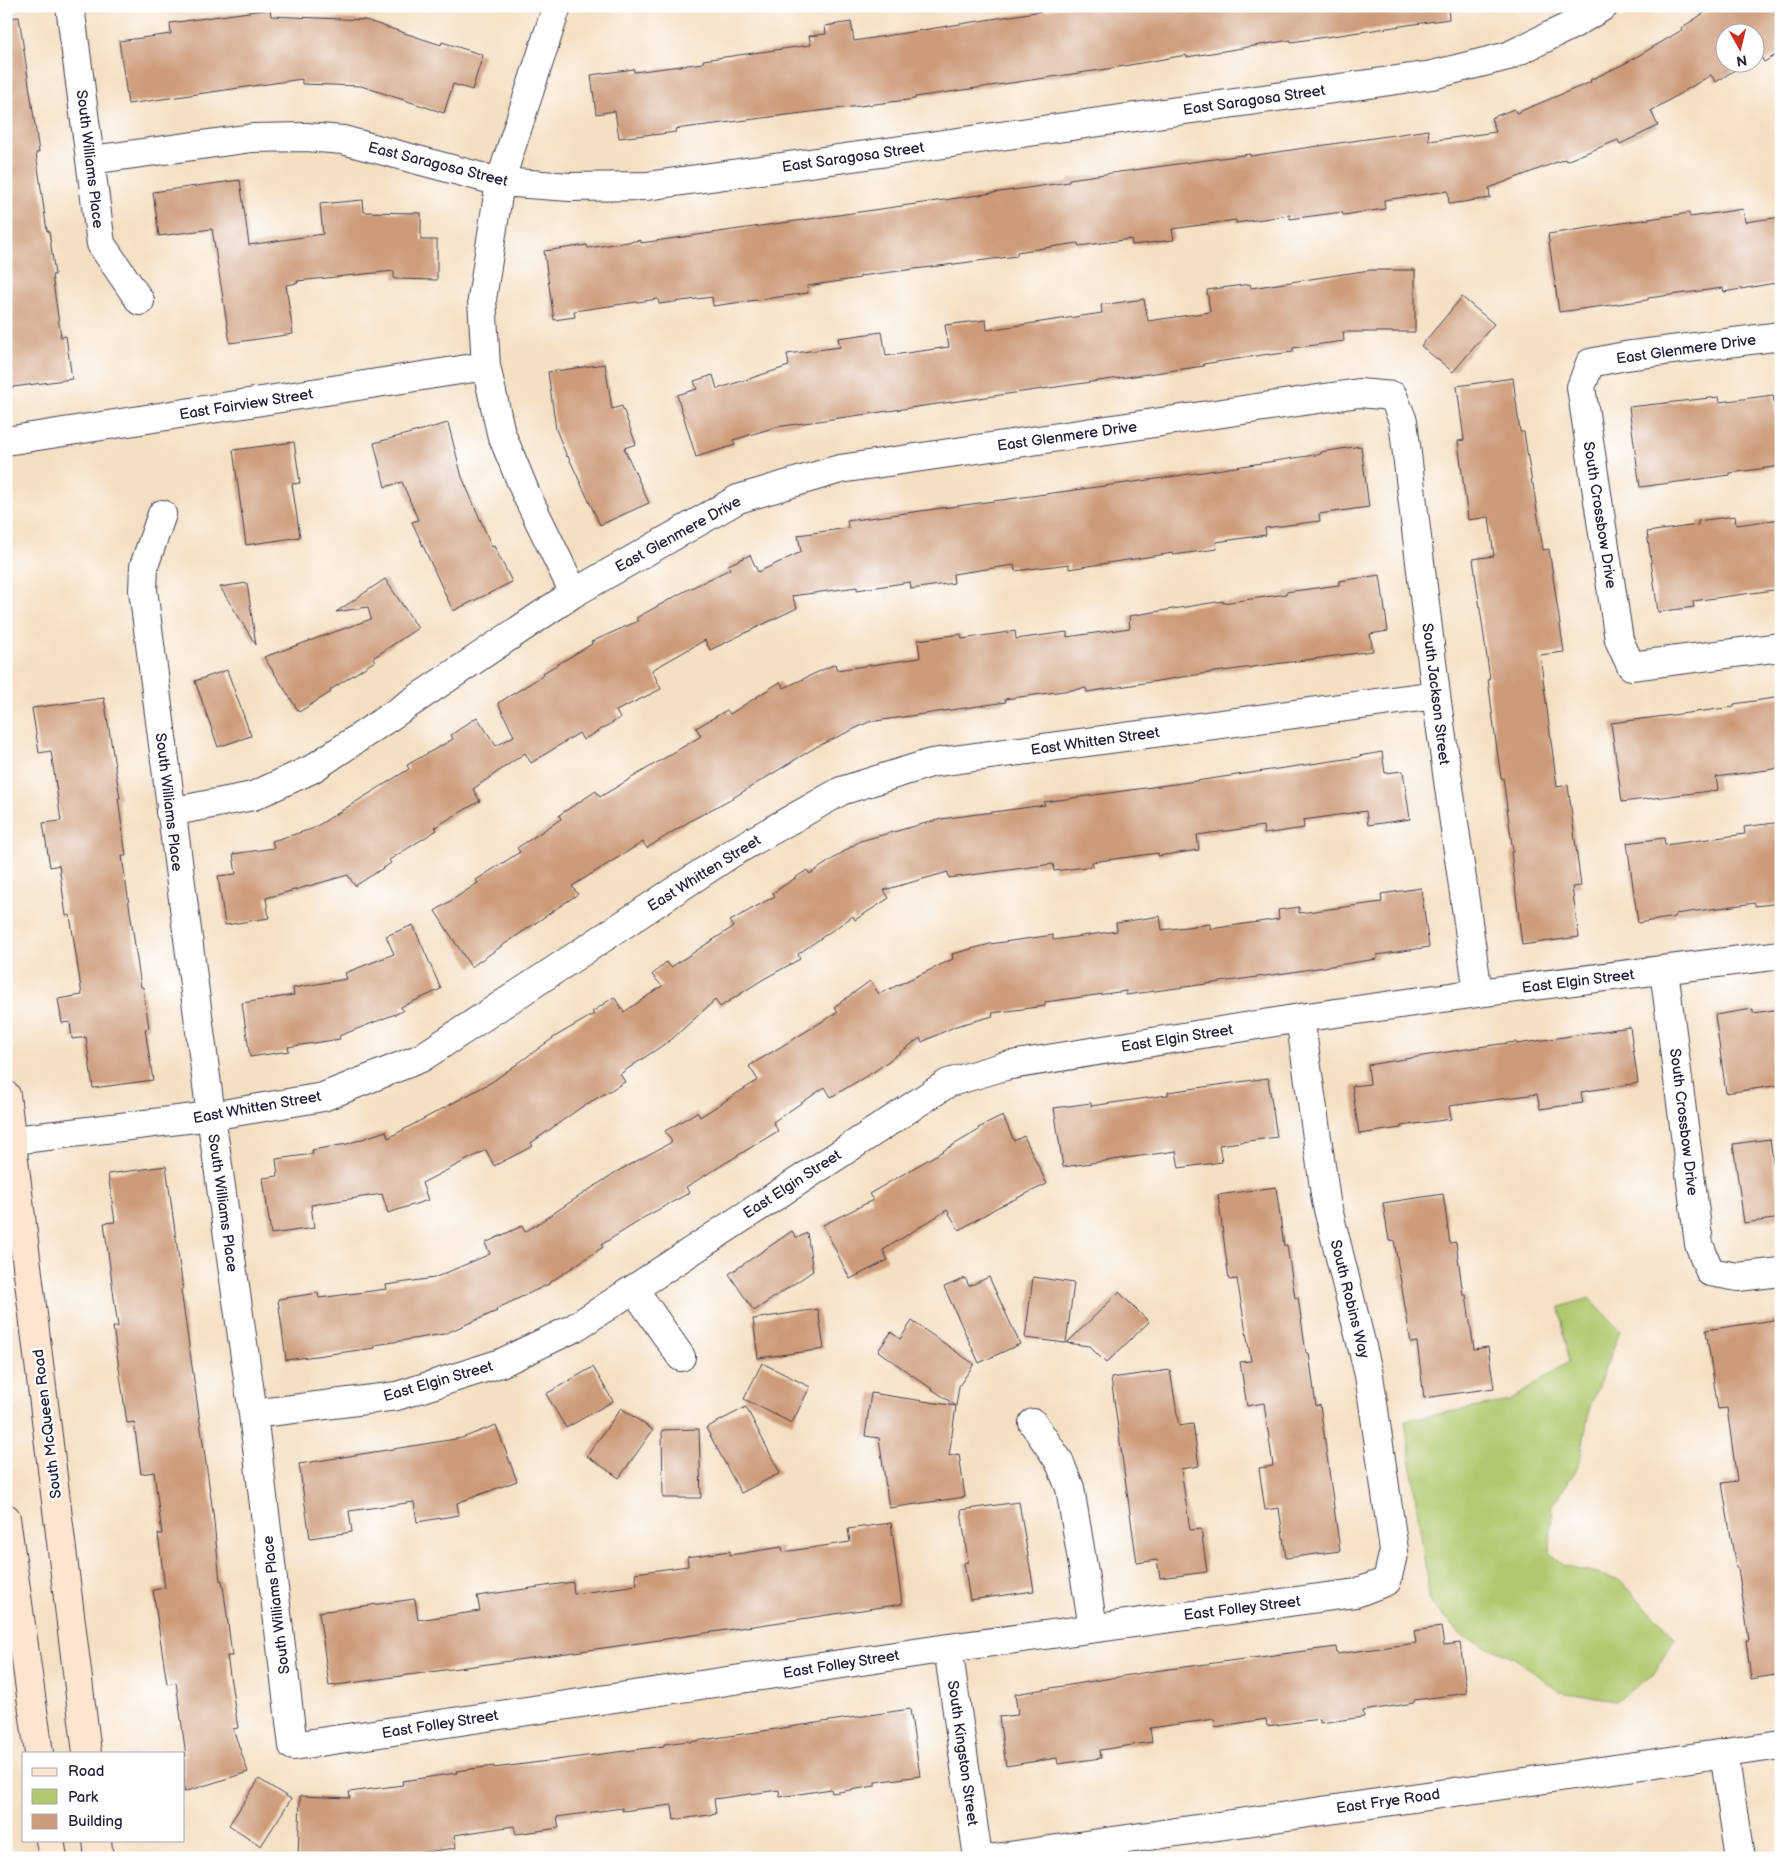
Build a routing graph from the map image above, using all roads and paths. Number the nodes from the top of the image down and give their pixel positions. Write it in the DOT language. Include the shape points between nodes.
graph roads {
  1 [pos="70,6"];
  2 [pos="557,6"];
  3 [pos="1604,6"];
  4 [pos="91,160"];
  5 [pos="500,182"];
  6 [pos="140,300"];
  7 [pos="1781,336"];
  8 [pos="1590,362"];
  9 [pos="486,366"];
  10 [pos="1393,396"];
  11 [pos="6,441"];
  12 [pos="162,514"];
  13 [pos="574,593"];
  14 [pos="1781,647"];
  15 [pos="1436,695"];
  16 [pos="170,812"];
  17 [pos="1781,955"];
  18 [pos="1664,970"];
  19 [pos="1478,993"];
  20 [pos="1300,1018"];
  21 [pos="6,1095"];
  22 [pos="211,1116"];
  23 [pos="9,1141"];
  24 [pos="1781,1272"];
  25 [pos="634,1289"];
  26 [pos="681,1357"];
  27 [pos="253,1414"];
  28 [pos="1033,1423"];
  29 [pos="6,1518"];
  30 [pos="1387,1580"];
  31 [pos="1093,1628"];
  32 [pos="948,1648"];
  33 [pos="1781,1745"];
  34 [pos="293,1746"];
  35 [pos="38,1752"];
  36 [pos="87,1752"];
  37 [pos="1724,1753"];
  38 [pos="50,1842"];
  39 [pos="97,1842"];
  40 [pos="53,1858"];
  41 [pos="99,1858"];
  42 [pos="978,1858"];
  43 [pos="995,1858"];
  44 [pos="1740,1858"];
  1 -- 4 [label="street, South Williams Place"];
  2 -- 5 [label="street"];
  3 -- 5 [label="street, East Saragosa Street" via="1508,56 1432,75 647,186 570,187"];
  4 -- 5 [label="street, East Saragosa Street" via="252,138 306,137 343,140"];
  4 -- 6 [label="street, South Williams Place" via="101,244"];
  5 -- 9 [label="street" via="482,299"];
  7 -- 8 [label="street, East Glenmere Drive"];
  8 -- 14 [label="street, South Crossbow Drive" via="1581,387 1619,640 1631,666"];
  9 -- 11 [label="street, East Fairview Street"];
  9 -- 13 [label="street" via="501,433 526,494"];
  10 -- 13 [label="street, East Glenmere Drive" via="1359,393 840,469 738,499"];
  10 -- 15 [label="street, South Jackson Street" via="1403,421"];
  12 -- 16 [label="street, South Williams Place" via="144,566 143,590"];
  13 -- 16 [label="street, East Glenmere Drive" via="312,769 253,796"];
  15 -- 19 [label="street, South Jackson Street"];
  15 -- 22 [label="street, East Whitten Street" via="931,763 841,791 732,853 421,1058 323,1097"];
  16 -- 22 [label="street, South Williams Place"];
  17 -- 18 [label="street, East Elgin Street"];
  18 -- 19 [label="street, East Elgin Street"];
  18 -- 24 [label="street, South Crossbow Drive" via="1699,1244 1710,1272 1738,1278"];
  19 -- 20 [label="street, East Elgin Street"];
  20 -- 25 [label="street, East Elgin Street" via="1005,1066 948,1083"];
  20 -- 30 [label="street, South Robins Way" via="1326,1201 1369,1375 1394,1550"];
  21 -- 23 [label="main road, South McQueen Road"];
  22 -- 23 [label="street, East Whitten Street"];
  22 -- 27 [label="street, South Williams Place"];
  23 -- 36 [label="main road, South McQueen Road"];
  25 -- 26 [label="street"];
  25 -- 27 [label="street, East Elgin Street" via="574,1328 501,1363 397,1396"];
  27 -- 34 [label="street, South Williams Place"];
  28 -- 31 [label="street" via="1059,1462 1070,1488"];
  29 -- 35 [label="main road"];
  30 -- 31 [label="street, East Folley Street" via="1356,1593"];
  31 -- 32 [label="street, East Folley Street"];
  32 -- 34 [label="street, East Folley Street"];
  32 -- 42 [label="street, South Kingston Street"];
  33 -- 37 [label="street, East Frye Road"];
  37 -- 43 [label="street, East Frye Road"];
  37 -- 44 [label="street"];
  38 -- 40 [label="main road"];
  39 -- 41 [label="main road"];
}
